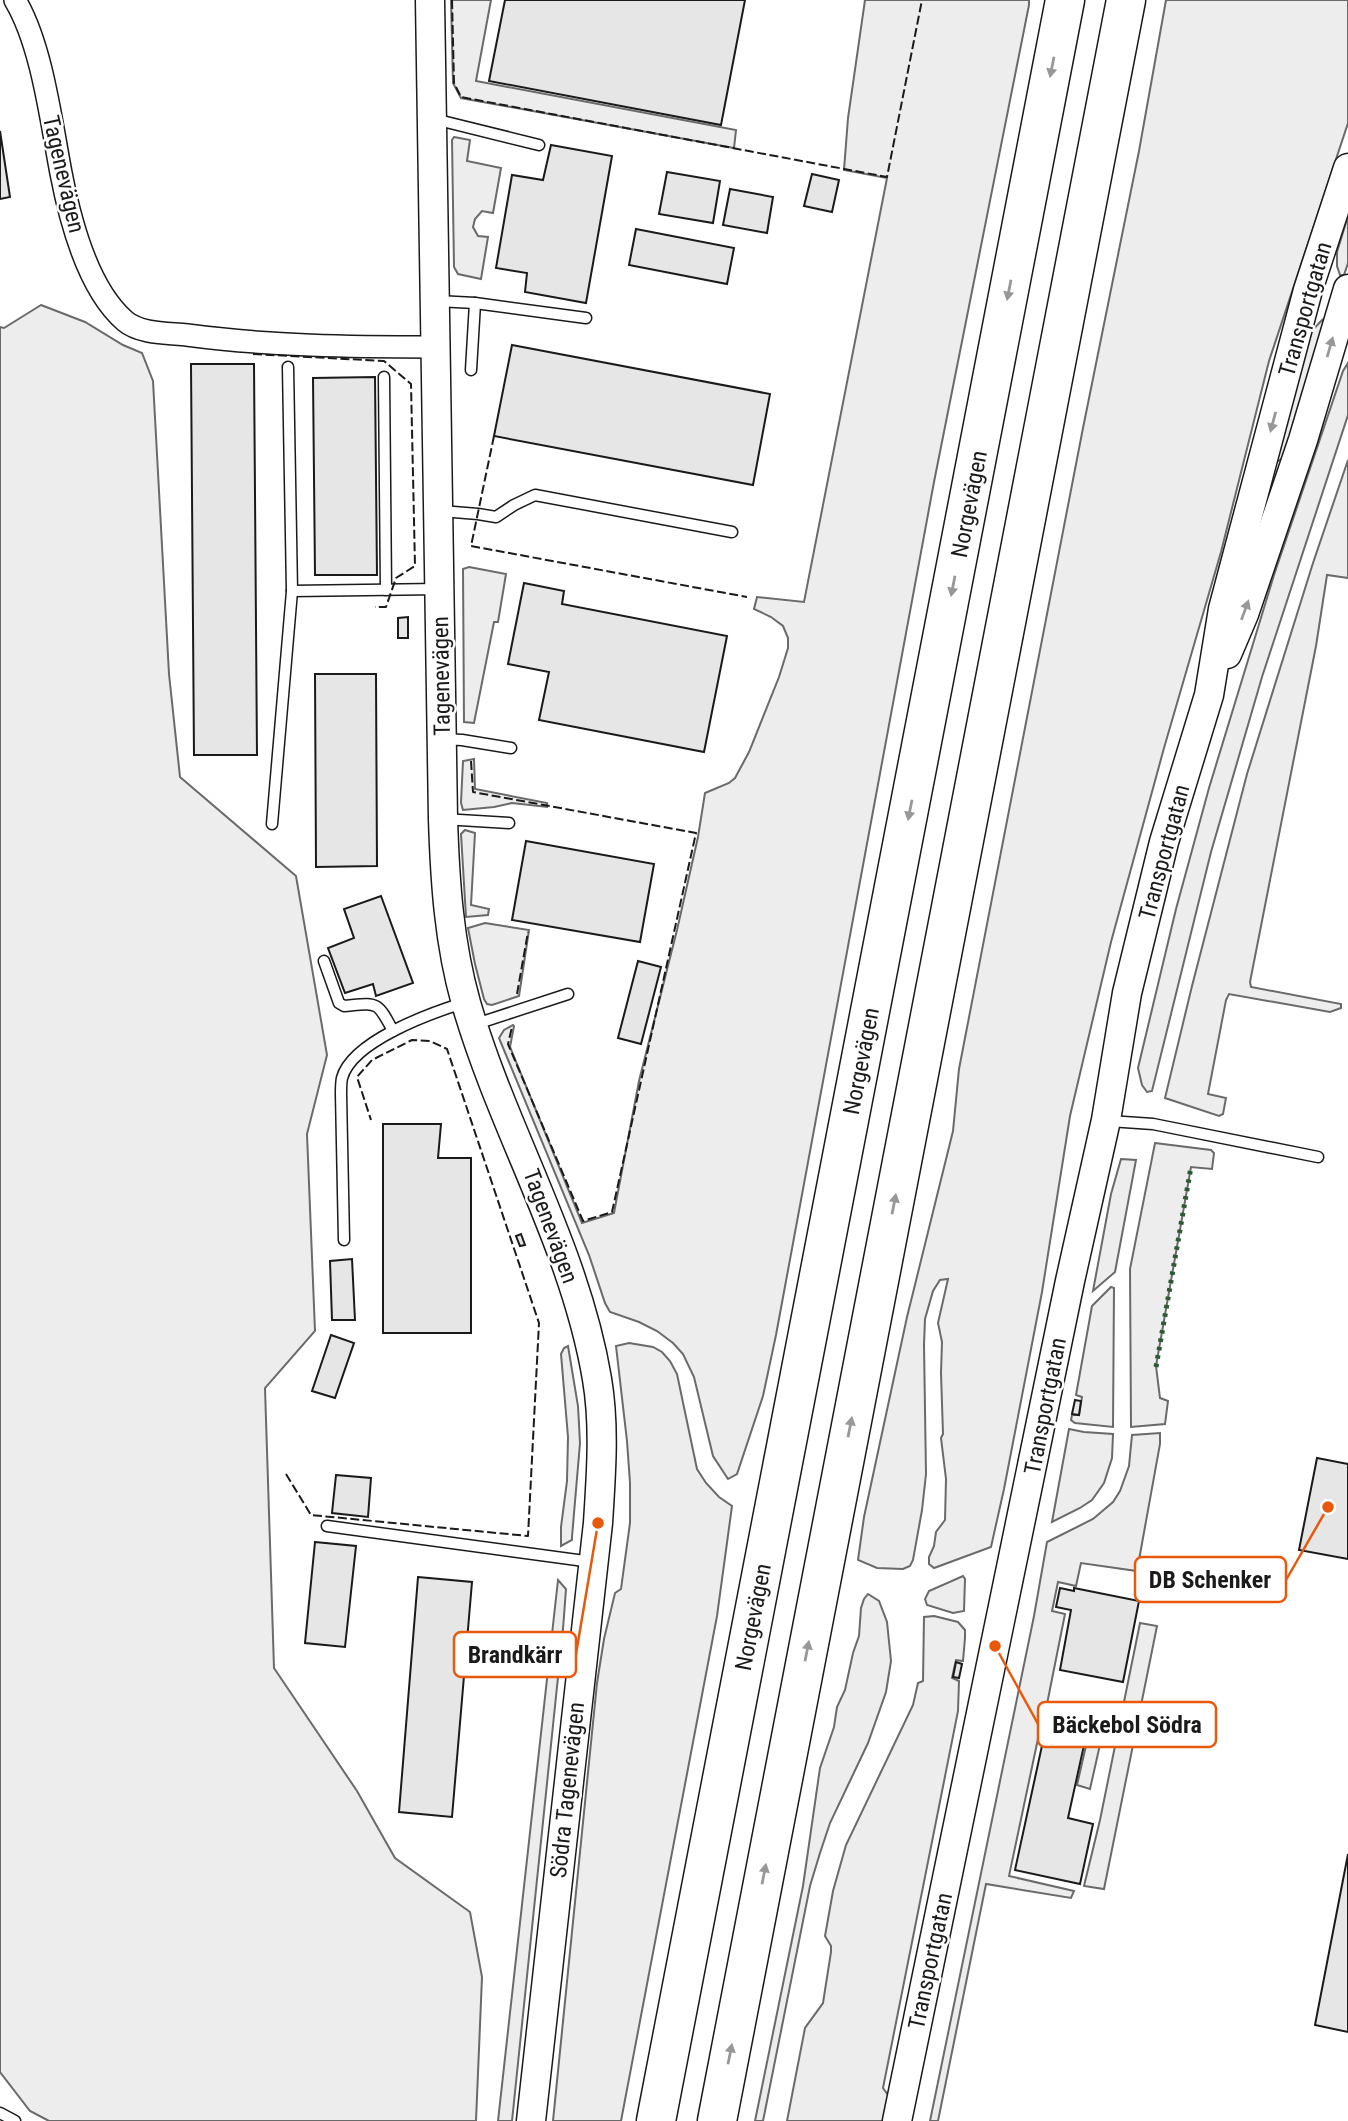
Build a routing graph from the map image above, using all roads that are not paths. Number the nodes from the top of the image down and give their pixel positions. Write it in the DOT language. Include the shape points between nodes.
graph roads {
  1 [pos="15,0"];
  2 [pos="430,0"];
  3 [pos="1065,0"];
  4 [pos="1126,0"];
  5 [pos="431,119"];
  6 [pos="539,145"];
  7 [pos="1348,168"];
  8 [pos="1333,296"];
  9 [pos="434,301"];
  10 [pos="475,303"];
  11 [pos="586,318"];
  12 [pos="435,347"];
  13 [pos="288,367"];
  14 [pos="471,370"];
  15 [pos="384,377"];
  16 [pos="438,511"];
  17 [pos="732,532"];
  18 [pos="439,589"];
  19 [pos="386,590"];
  20 [pos="292,591"];
  21 [pos="1209,695"];
  22 [pos="442,739"];
  23 [pos="511,748"];
  24 [pos="443,819"];
  25 [pos="509,823"];
  26 [pos="272,824"];
  27 [pos="324,961"];
  28 [pos="568,994"];
  29 [pos="470,1014"];
  30 [pos="393,1031"];
  31 [pos="1106,1120"];
  32 [pos="1318,1157"];
  33 [pos="344,1240"];
  34 [pos="588,1333"];
  35 [pos="327,1526"];
  36 [pos="592,1562"];
  37 [pos="0,2113"];
  38 [pos="15,2121"];
  39 [pos="531,2121"];
  40 [pos="656,2121"];
  41 [pos="718,2121"];
  42 [pos="897,2121"];
  1 -- 12 [label="street, Tagenevägen" via="43,80 69,212 95,282 128,324 246,343"];
  2 -- 5 [label="street, Tagenevägen"];
  3 -- 40 [label="highway, Norgevägen, one-way"];
  41 -- 4 [label="highway, one-way"];
  5 -- 6 [label="lane"];
  5 -- 9 [label="street, Tagenevägen"];
  7 -- 8 [label="street, Transportgatan"];
  8 -- 21 [label="street, Transportgatan, one-way" via="1223,609"];
  21 -- 8 [label="street, Transportgatan, one-way" via="1244,614 1303,440"];
  9 -- 10 [label="lane"];
  9 -- 12 [label="street, Tagenevägen"];
  10 -- 11 [label="lane"];
  10 -- 14 [label="lane"];
  12 -- 16 [label="street, Tagenevägen"];
  13 -- 20 [label="lane"];
  15 -- 19 [label="lane"];
  16 -- 17 [label="lane" via="496,517 535,495"];
  16 -- 18 [label="street, Tagenevägen"];
  18 -- 19 [label="lane"];
  18 -- 22 [label="street, Tagenevägen"];
  19 -- 20 [label="lane"];
  20 -- 26 [label="lane"];
  21 -- 31 [label="street, Transportgatan" via="1164,842 1130,980"];
  22 -- 23 [label="lane"];
  22 -- 24 [label="street, Tagenevägen"];
  24 -- 25 [label="lane"];
  24 -- 29 [label="street, Tagenevägen" via="450,933"];
  27 -- 30 [label="lane" via="339,1003 377,1006"];
  28 -- 29 [label="lane"];
  29 -- 30 [label="lane" via="432,1012"];
  29 -- 34 [label="street, Tagenevägen" via="555,1232"];
  30 -- 33 [label="lane" via="352,1060 342,1077"];
  31 -- 32 [label="lane" via="1153,1124"];
  31 -- 42 [label="street, Transportgatan"];
  34 -- 36 [label="street, Södra Tagenevägen" via="600,1410 601,1471"];
  35 -- 36 [label="lane"];
  36 -- 39 [label="street, Södra Tagenevägen"];
  37 -- 38 [label="lane"];
}
